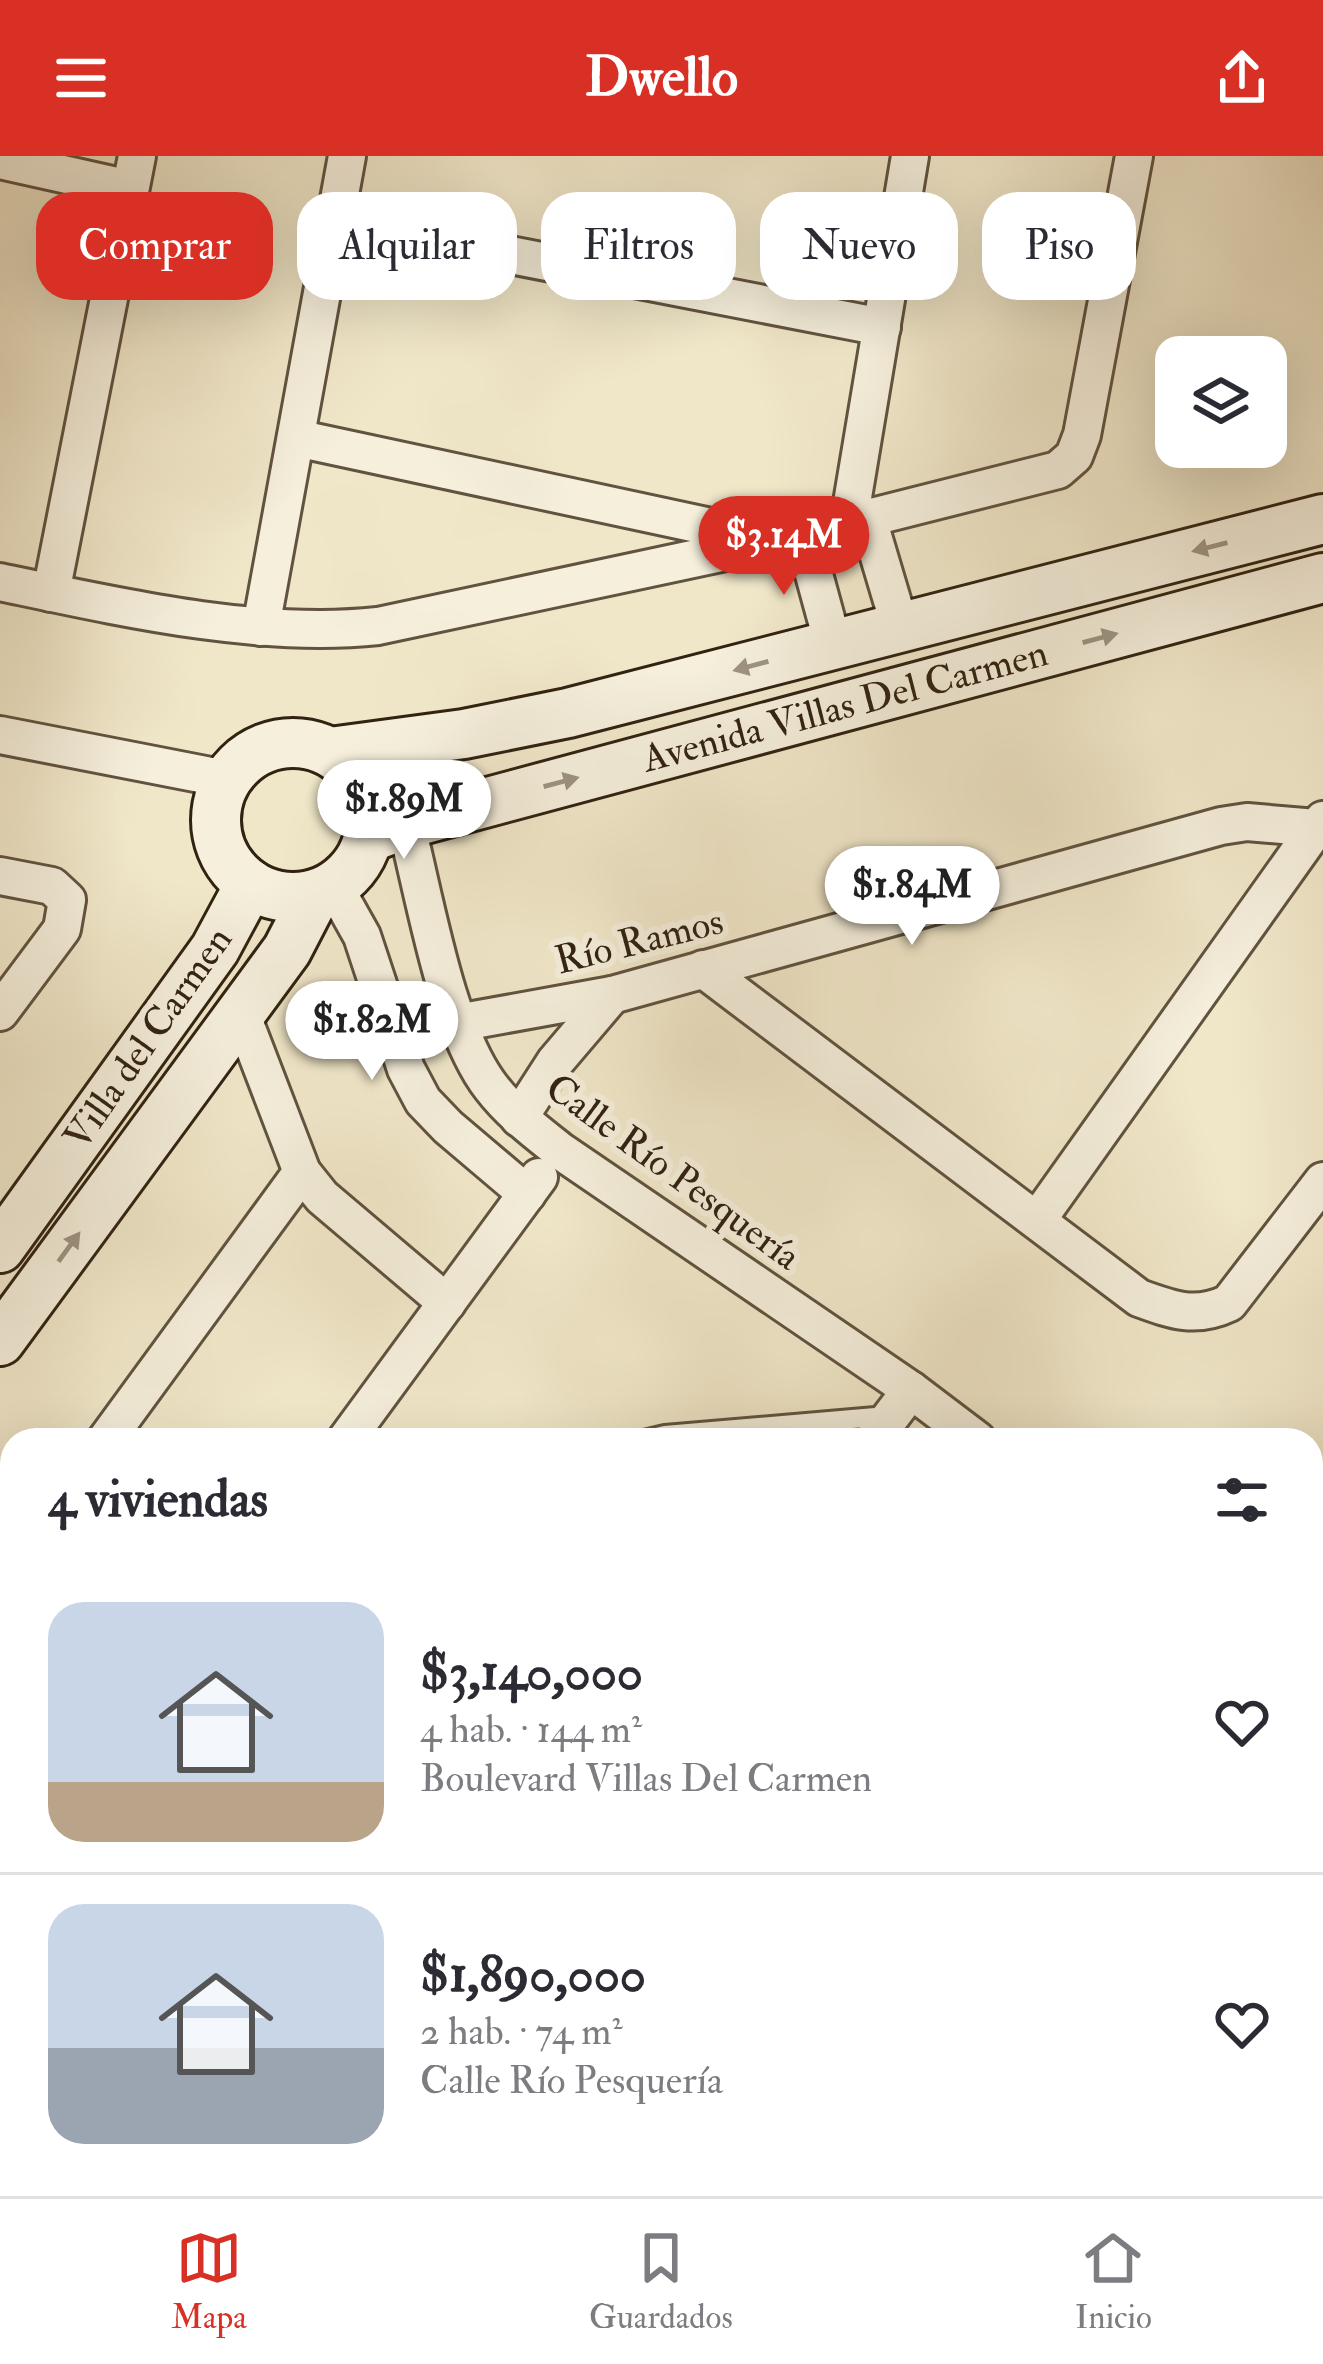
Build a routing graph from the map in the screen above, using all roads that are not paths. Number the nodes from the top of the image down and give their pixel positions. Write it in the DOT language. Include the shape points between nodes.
graph roads {
  1 [pos="347,156"];
  2 [pos="910,156"];
  3 [pos="1134,156"];
  4 [pos="0,160"];
  5 [pos="133,172"];
  6 [pos="340,192"];
  7 [pos="517,256"];
  8 [pos="321,300"];
  9 [pos="882,327"];
  10 [pos="296,438"];
  11 [pos="858,518"];
  12 [pos="1323,519"];
  13 [pos="790,537"];
  14 [pos="1323,578"];
  15 [pos="0,582"];
  16 [pos="51,592"];
  17 [pos="261,627"];
  18 [pos="900,627"];
  19 [pos="833,644"];
  20 [pos="0,735"];
  21 [pos="330,752"];
  22 [pos="226,779"];
  23 [pos="1320,824"];
  24 [pos="387,831"];
  25 [pos="0,876"];
  26 [pos="250,884"];
  27 [pos="325,890"];
  28 [pos="703,969"];
  29 [pos="612,995"];
  30 [pos="0,1012"];
  31 [pos="241,1013"];
  32 [pos="457,1023"];
  33 [pos="520,1118"];
  34 [pos="560,1150"];
  35 [pos="302,1172"];
  36 [pos="1323,1181"];
  37 [pos="527,1194"];
  38 [pos="1037,1220"];
  39 [pos="0,1248"];
  40 [pos="447,1303"];
  41 [pos="0,1341"];
  42 [pos="892,1415"];
  43 [pos="115,1428"];
  44 [pos="355,1428"];
  45 [pos="744,1428"];
  46 [pos="936,1428"];
  1 -- 6 [label="street"];
  2 -- 9 [label="street"];
  3 -- 11 [label="street" via="1074,456 1058,470"];
  4 -- 5 [label="street"];
  5 -- 16 [label="street"];
  7 -- 9 [label="street"];
  8 -- 10 [label="street"];
  9 -- 11 [label="street"];
  10 -- 13 [label="street"];
  10 -- 17 [label="street"];
  11 -- 13 [label="street"];
  11 -- 18 [label="street"];
  12 -- 18 [label="street, one-way"];
  13 -- 17 [label="street" via="378,626"];
  13 -- 19 [label="street"];
  24 -- 14 [label="street, Avenida Villas Del Carmen, one-way"];
  15 -- 16 [label="street"];
  16 -- 17 [label="street"];
  18 -- 19 [label="street"];
  19 -- 21 [label="street, one-way" via="568,713"];
  20 -- 22 [label="street"];
  21 -- 22 [label="street" via="272,745"];
  21 -- 24 [label="street" via="359,780 371,818"];
  22 -- 26 [label="street, Villa del Carmen" via="217,836"];
  23 -- 28 [label="street, Río Ramos" via="1221,826"];
  23 -- 38 [label="street"];
  24 -- 27 [label="street, Villa del Carmen"];
  24 -- 32 [label="street, Calle Río Pesquería"];
  25 -- 30 [label="street" via="52,886 62,892 67,915"];
  26 -- 27 [label="street, Villa del Carmen" via="276,896"];
  26 -- 39 [label="street, Villa del Carmen" via="215,949"];
  27 -- 31 [label="street, Villa del Carmen"];
  27 -- 37 [label="street" via="362,936 423,1101"];
  28 -- 29 [label="street, Río Ramos"];
  28 -- 38 [label="street"];
  29 -- 32 [label="street, Río Ramos"];
  29 -- 33 [label="street"];
  31 -- 35 [label="street"];
  41 -- 31 [label="street, Villa del Carmen, one-way"];
  32 -- 33 [label="street, Calle Río Pesquería" via="490,1086"];
  33 -- 34 [label="street, Calle Río Pesquería"];
  34 -- 37 [label="street"];
  34 -- 42 [label="street, Calle Río Pesquería"];
  35 -- 40 [label="street"];
  35 -- 43 [label="street"];
  36 -- 38 [label="street" via="1229,1304 1210,1312 1139,1298"];
  37 -- 40 [label="street"];
  40 -- 44 [label="street"];
  42 -- 45 [label="lane"];
  42 -- 46 [label="street, Calle Río Pesquería"];
}
